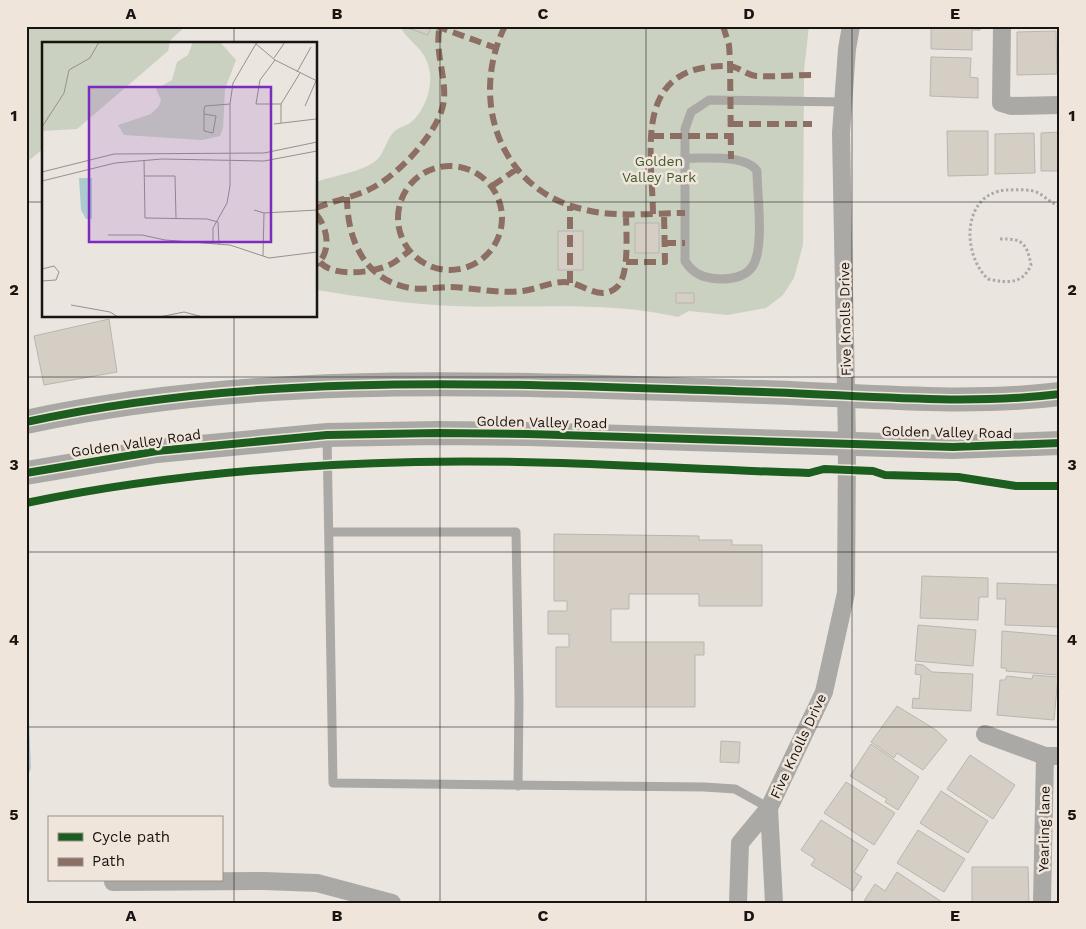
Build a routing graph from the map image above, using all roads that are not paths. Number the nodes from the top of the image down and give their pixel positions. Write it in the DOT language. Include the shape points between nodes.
graph roads {
  1 [pos="851,26"];
  2 [pos="1002,26"];
  3 [pos="842,102"];
  4 [pos="1060,105"];
  5 [pos="686,158"];
  6 [pos="1060,394"];
  7 [pos="847,395"];
  8 [pos="26,422"];
  9 [pos="327,435"];
  10 [pos="848,443"];
  11 [pos="1060,443"];
  12 [pos="26,473"];
  13 [pos="330,532"];
  14 [pos="985,734"];
  15 [pos="1052,756"];
  16 [pos="518,786"];
  17 [pos="769,808"];
  18 [pos="222,881"];
  19 [pos="392,903"];
  20 [pos="738,903"];
  21 [pos="774,903"];
  22 [pos="1042,903"];
  1 -- 3 [label="street, Five Knolls Drive"];
  2 -- 4 [label="street" via="1001,103 1011,106"];
  3 -- 5 [label="lane" via="709,100 691,112 685,129"];
  3 -- 7 [label="street, Five Knolls Drive"];
  5 -- 5 [label="lane" via="685,261 692,272 702,277 739,277 751,268 758,249 757,171 741,160"];
  6 -- 7 [label="main road" via="974,398"];
  7 -- 8 [label="main road" via="485,384 299,387 150,400"];
  7 -- 10 [label="street, Five Knolls Drive"];
  9 -- 10 [label="main road, Golden Valley Road" via="528,434"];
  9 -- 12 [label="main road, Golden Valley Road" via="157,451"];
  9 -- 13 [label="lane"];
  10 -- 11 [label="main road, Golden Valley Road" via="953,447"];
  10 -- 17 [label="street, Five Knolls Drive" via="846,593 835,645 824,692"];
  13 -- 16 [label="lane" via="333,783"];
  13 -- 16 [label="lane" via="516,532"];
  14 -- 15 [label="street"];
  15 -- 22 [label="street, Yearling lane"];
  16 -- 17 [label="lane" via="735,789"];
  17 -- 20 [label="street" via="740,843"];
  17 -- 21 [label="street"];
  18 -- 19 [label="street" via="316,884"];
}
